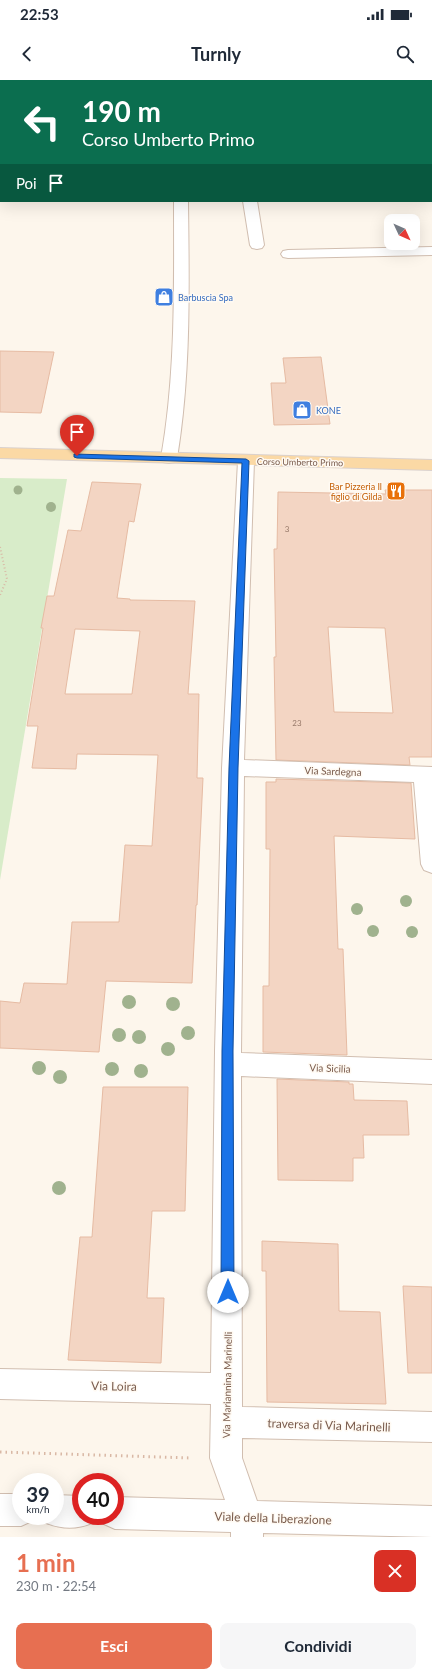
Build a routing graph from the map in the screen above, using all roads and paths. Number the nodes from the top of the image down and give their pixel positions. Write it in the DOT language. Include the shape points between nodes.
graph roads {
  1 [pos="181,202"];
  2 [pos="250,202"];
  3 [pos="258,245"];
  4 [pos="432,251"];
  5 [pos="288,254"];
  6 [pos="0,453"];
  7 [pos="169,458"];
  8 [pos="246,461"];
  9 [pos="432,465"];
  10 [pos="0,547"];
  11 [pos="0,594"];
  12 [pos="233,768"];
  13 [pos="428,774"];
  14 [pos="432,864"];
  15 [pos="228,1064"];
  16 [pos="432,1072"];
  17 [pos="0,1384"];
  18 [pos="227,1389"];
  19 [pos="226,1422"];
  20 [pos="432,1427"];
  21 [pos="0,1452"];
  22 [pos="226,1458"];
  23 [pos="0,1510"];
  24 [pos="12,1510"];
  25 [pos="124,1514"];
  26 [pos="432,1522"];
  27 [pos="247,1527"];
  1 -- 7 [label="street" via="180,377"];
  2 -- 3 [label="street"];
  4 -- 5 [label="street"];
  6 -- 7 [label="main road, Corso Umberto Primo"];
  7 -- 8 [label="main road, Corso Umberto Primo"];
  8 -- 9 [label="main road, Corso Umberto Primo"];
  8 -- 12 [label="street, Via Mariannina Marinelli"];
  10 -- 11 [label="path" via="7,579"];
  12 -- 13 [label="street, Via Sardegna"];
  12 -- 15 [label="street, Via Mariannina Marinelli"];
  13 -- 14 [label="street"];
  15 -- 16 [label="street, Via Sicilia"];
  15 -- 18 [label="street, Via Mariannina Marinelli"];
  17 -- 18 [label="street, Via Loira"];
  18 -- 19 [label="street, Via Mariannina Marinelli"];
  19 -- 20 [label="street, traversa di Via Marinelli"];
  19 -- 22 [label="street, Via Mariannina Marinelli"];
  21 -- 22 [label="path"];
  22 -- 27 [label="street, Via Mariannina Marinelli"];
  23 -- 24 [label="street"];
  25 -- 27 [label="street, Viale della Liberazione"];
  26 -- 27 [label="street, Viale della Liberazione"];
}
